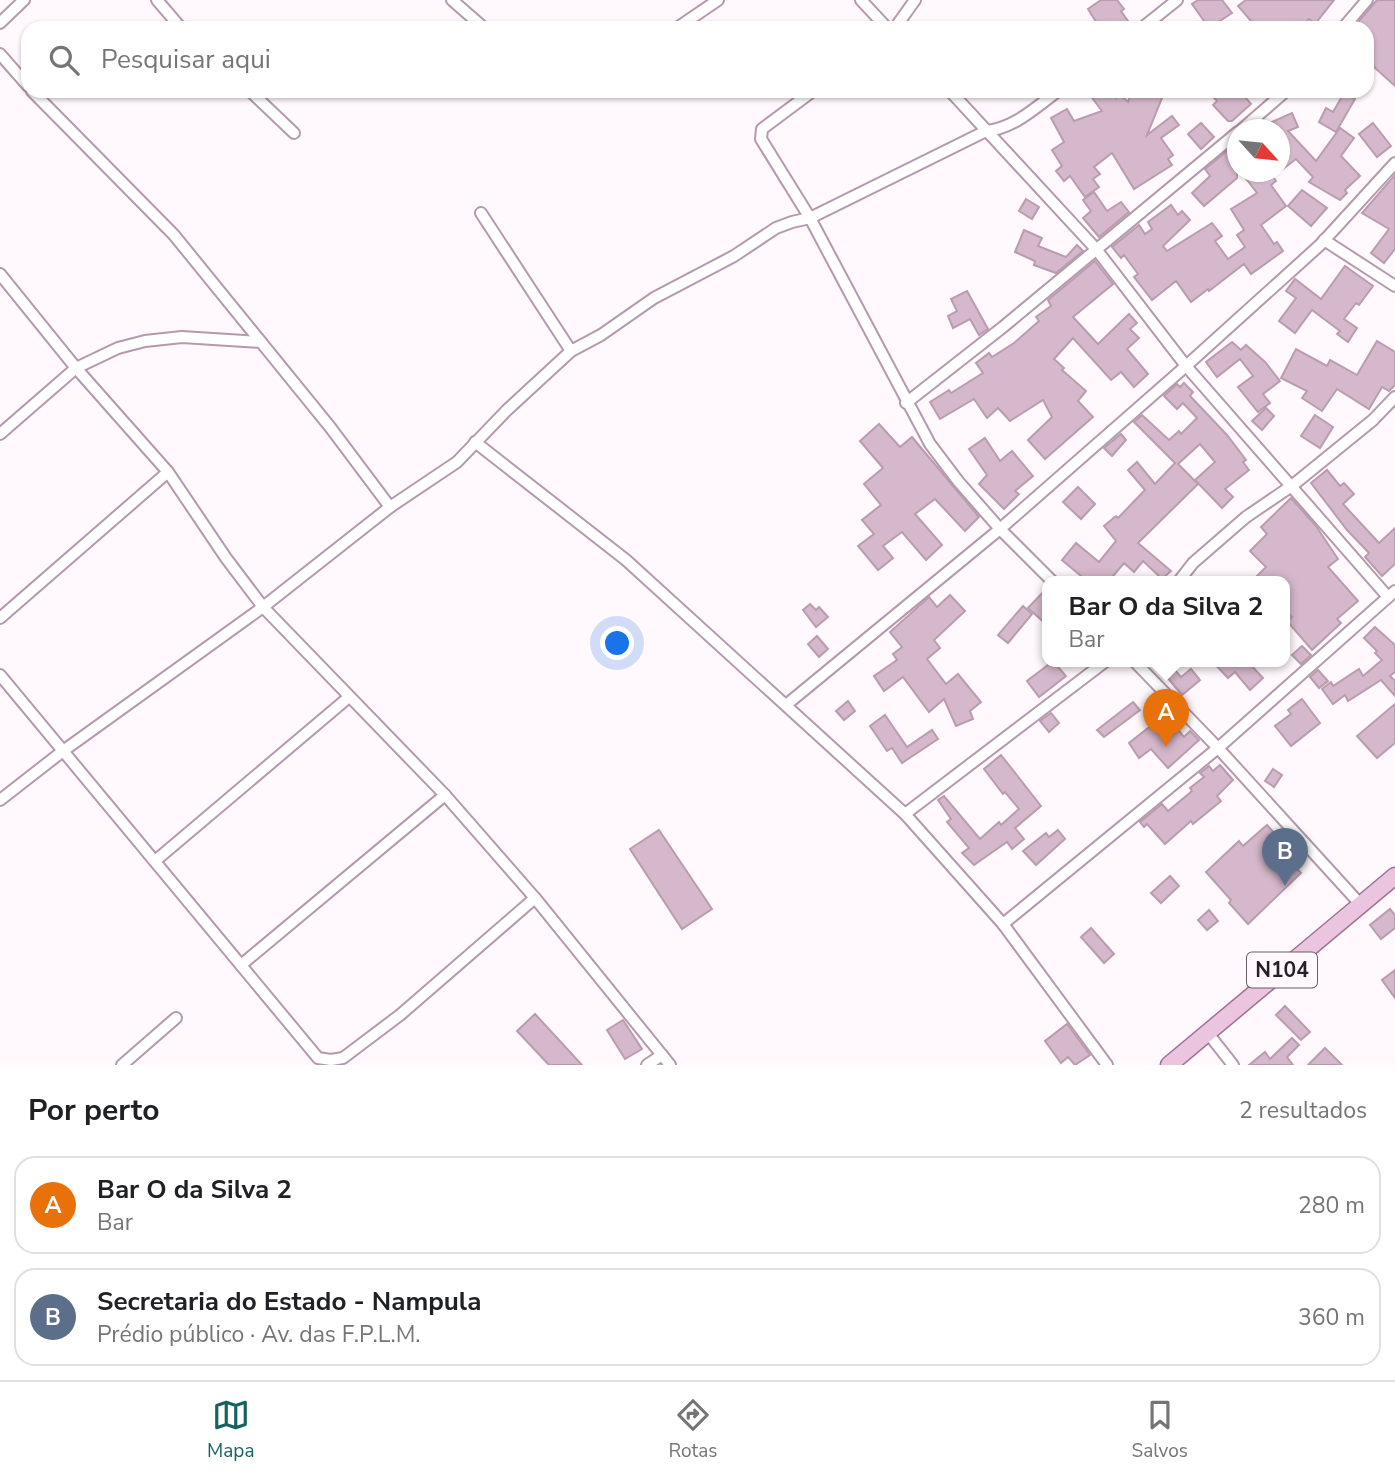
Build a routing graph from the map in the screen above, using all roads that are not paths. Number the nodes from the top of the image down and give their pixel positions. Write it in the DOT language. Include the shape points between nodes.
graph roads {
  1 [pos="24,0"];
  2 [pos="157,0"];
  3 [pos="452,0"];
  4 [pos="718,0"];
  5 [pos="861,0"];
  6 [pos="915,0"];
  7 [pos="1177,0"];
  8 [pos="1367,0"];
  9 [pos="175,21"];
  10 [pos="476,21"];
  11 [pos="687,21"];
  12 [pos="880,21"];
  13 [pos="900,21"];
  14 [pos="1151,21"];
  15 [pos="1349,21"];
  16 [pos="0,23"];
  17 [pos="1,56"];
  18 [pos="21,78"];
  19 [pos="39,98"];
  20 [pos="257,98"];
  21 [pos="804,98"];
  22 [pos="956,98"];
  23 [pos="1048,98"];
  24 [pos="1278,98"];
  25 [pos="1253,119"];
  26 [pos="986,131"];
  27 [pos="294,133"];
  28 [pos="1227,141"];
  29 [pos="1395,163"];
  30 [pos="481,214"];
  31 [pos="810,218"];
  32 [pos="1324,240"];
  33 [pos="1096,248"];
  34 [pos="0,274"];
  35 [pos="1395,286"];
  36 [pos="261,342"];
  37 [pos="571,352"];
  38 [pos="1186,366"];
  39 [pos="76,368"];
  40 [pos="1395,397"];
  41 [pos="906,402"];
  42 [pos="0,434"];
  43 [pos="475,442"];
  44 [pos="168,472"];
  45 [pos="1293,485"];
  46 [pos="390,507"];
  47 [pos="1000,529"];
  48 [pos="1047,576"];
  49 [pos="1183,576"];
  50 [pos="1391,594"];
  51 [pos="263,607"];
  52 [pos="0,618"];
  53 [pos="1098,667"];
  54 [pos="1139,667"];
  55 [pos="0,675"];
  56 [pos="349,696"];
  57 [pos="786,705"];
  58 [pos="1218,748"];
  59 [pos="64,751"];
  60 [pos="445,795"];
  61 [pos="0,800"];
  62 [pos="905,814"];
  63 [pos="155,861"];
  64 [pos="1395,876"];
  65 [pos="536,898"];
  66 [pos="1361,905"];
  67 [pos="1003,925"];
  68 [pos="241,965"];
  69 [pos="176,1018"];
  70 [pos="1207,1032"];
  71 [pos="662,1055"];
  72 [pos="314,1061"];
  73 [pos="122,1065"];
  74 [pos="647,1065"];
  75 [pos="670,1065"];
  76 [pos="1107,1065"];
  77 [pos="1169,1065"];
  78 [pos="1233,1065"];
  1 -- 16 [label="street"];
  2 -- 9 [label="street"];
  3 -- 10 [label="street"];
  4 -- 11 [label="street"];
  5 -- 12 [label="street"];
  6 -- 13 [label="street"];
  7 -- 14 [label="street"];
  8 -- 15 [label="street"];
  17 -- 18 [label="street"];
  19 -- 36 [label="street" via="174,235"];
  20 -- 27 [label="street"];
  21 -- 31 [label="street" via="762,129 761,139"];
  22 -- 26 [label="street"];
  23 -- 26 [label="street" via="1013,124"];
  24 -- 25 [label="street"];
  26 -- 31 [label="street"];
  26 -- 33 [label="street"];
  28 -- 33 [label="street"];
  29 -- 32 [label="street"];
  30 -- 37 [label="street"];
  31 -- 37 [label="street" via="776,229 654,298"];
  31 -- 41 [label="street"];
  32 -- 35 [label="street"];
  32 -- 38 [label="street"];
  33 -- 38 [label="street"];
  33 -- 41 [label="street"];
  34 -- 39 [label="street"];
  36 -- 39 [label="street" via="182,337 145,341"];
  36 -- 46 [label="street"];
  37 -- 43 [label="street"];
  38 -- 45 [label="street"];
  38 -- 47 [label="street"];
  39 -- 42 [label="street"];
  39 -- 44 [label="street"];
  40 -- 45 [label="street"];
  41 -- 47 [label="street" via="930,444"];
  43 -- 46 [label="street" via="457,462"];
  43 -- 57 [label="street" via="626,560"];
  44 -- 51 [label="street"];
  44 -- 52 [label="street"];
  45 -- 49 [label="street" via="1246,517"];
  45 -- 50 [label="street"];
  46 -- 51 [label="street"];
  47 -- 48 [label="street"];
  47 -- 57 [label="street"];
  50 -- 58 [label="street"];
  51 -- 56 [label="street"];
  51 -- 59 [label="street"];
  53 -- 62 [label="street"];
  54 -- 58 [label="street"];
  55 -- 59 [label="street"];
  56 -- 60 [label="street"];
  56 -- 63 [label="street"];
  57 -- 62 [label="street"];
  58 -- 66 [label="street"];
  58 -- 67 [label="street"];
  59 -- 61 [label="street"];
  59 -- 63 [label="street"];
  60 -- 65 [label="street"];
  60 -- 68 [label="street"];
  62 -- 67 [label="street"];
  63 -- 68 [label="street"];
  64 -- 66 [label="main road, N104"];
  65 -- 71 [label="street"];
  65 -- 72 [label="street" via="343,1058"];
  66 -- 70 [label="main road, N104"];
  67 -- 76 [label="street"];
  68 -- 72 [label="street"];
  69 -- 73 [label="street"];
  70 -- 77 [label="main road, N104"];
  70 -- 78 [label="street"];
  71 -- 74 [label="street"];
  71 -- 75 [label="street"];
}
